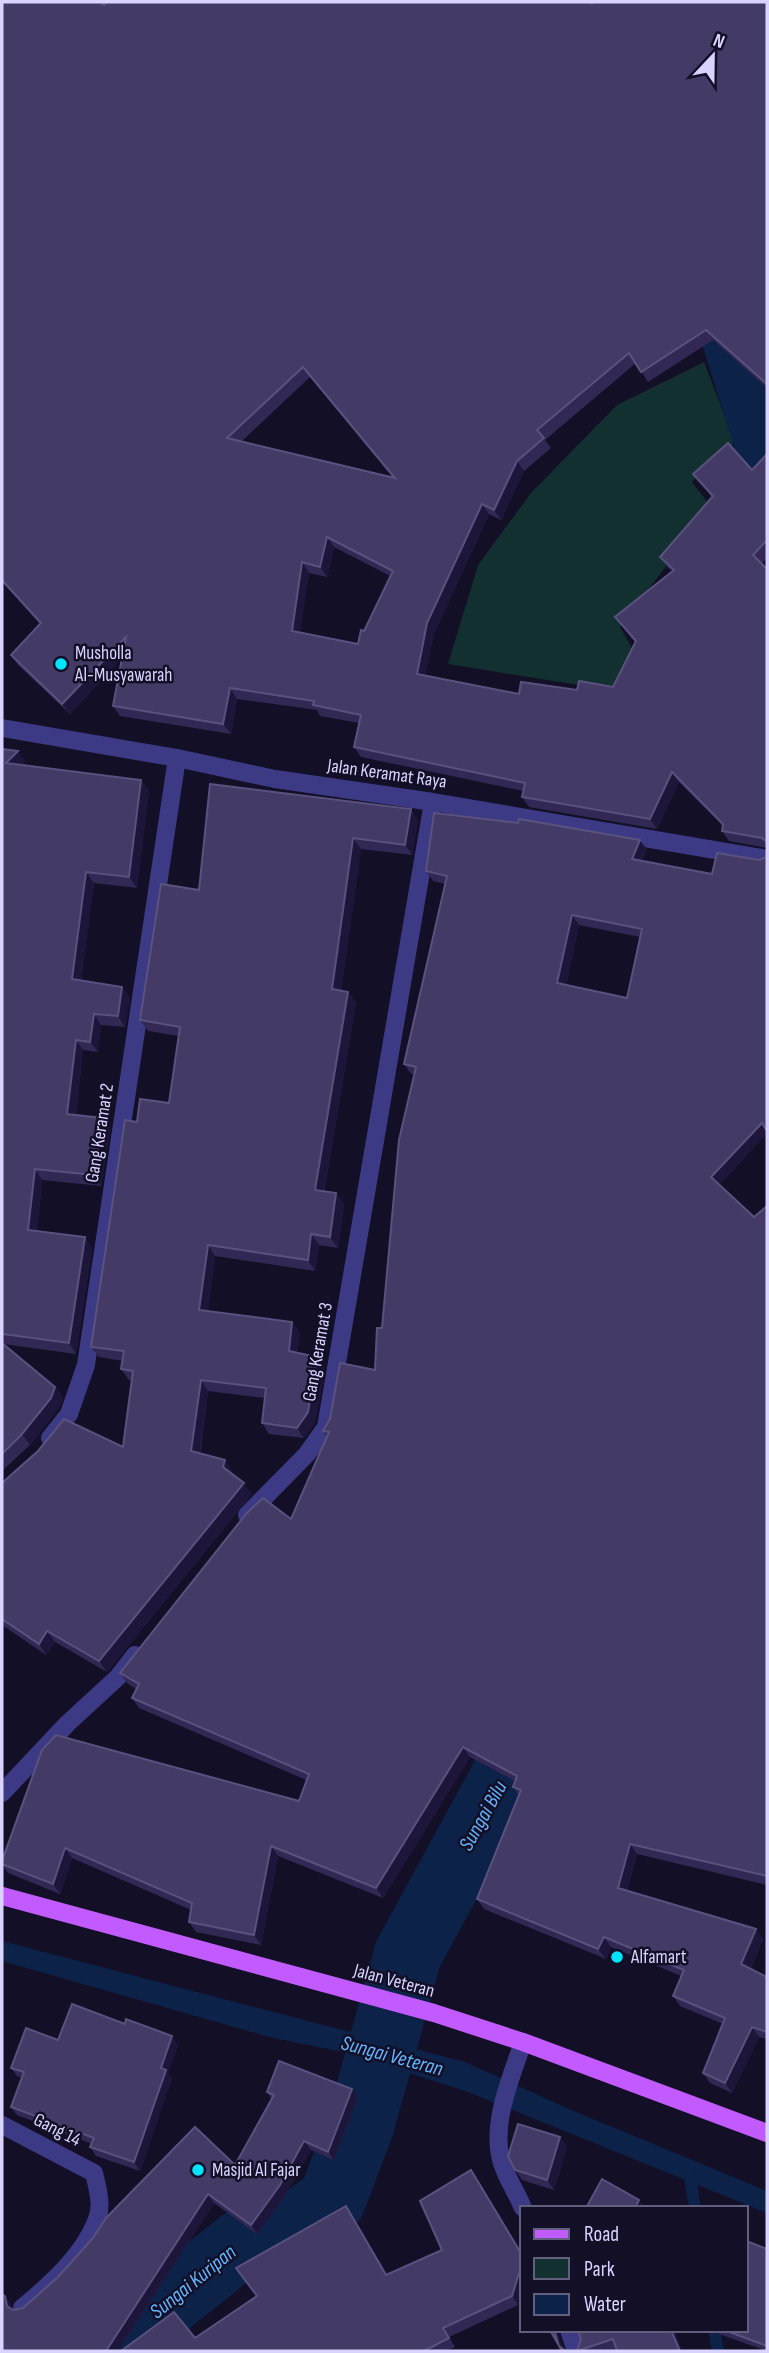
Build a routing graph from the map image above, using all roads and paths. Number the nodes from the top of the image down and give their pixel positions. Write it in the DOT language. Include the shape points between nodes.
graph roads {
  1 [pos="2,728"];
  2 [pos="177,758"];
  3 [pos="433,802"];
  4 [pos="767,859"];
  5 [pos="38,1453"];
  6 [pos="237,1527"];
  7 [pos="143,1645"];
  8 [pos="2,1793"];
  9 [pos="2,1896"];
  10 [pos="523,2042"];
  11 [pos="2,2125"];
  12 [pos="767,2133"];
  13 [pos="522,2206"];
  14 [pos="22,2308"];
  15 [pos="570,2332"];
  16 [pos="576,2351"];
  1 -- 2 [label="street, Jalan Keramat Raya"];
  2 -- 3 [label="street, Jalan Keramat Raya" via="275,779"];
  2 -- 5 [label="street, Gang Keramat 2" via="86,1365 69,1414"];
  3 -- 4 [label="street, Jalan Keramat Raya"];
  3 -- 6 [label="street, Gang Keramat 3" via="326,1427 307,1454"];
  7 -- 8 [label="street" via="118,1677"];
  9 -- 10 [label="main road, Jalan Veteran" via="434,2013"];
  10 -- 12 [label="main road, Jalan Veteran"];
  10 -- 13 [label="street" via="502,2112 499,2143 502,2163"];
  11 -- 14 [label="street, Gang 14" via="94,2173 99,2191 99,2215 80,2248 53,2283"];
  15 -- 16 [label="street"];
}
